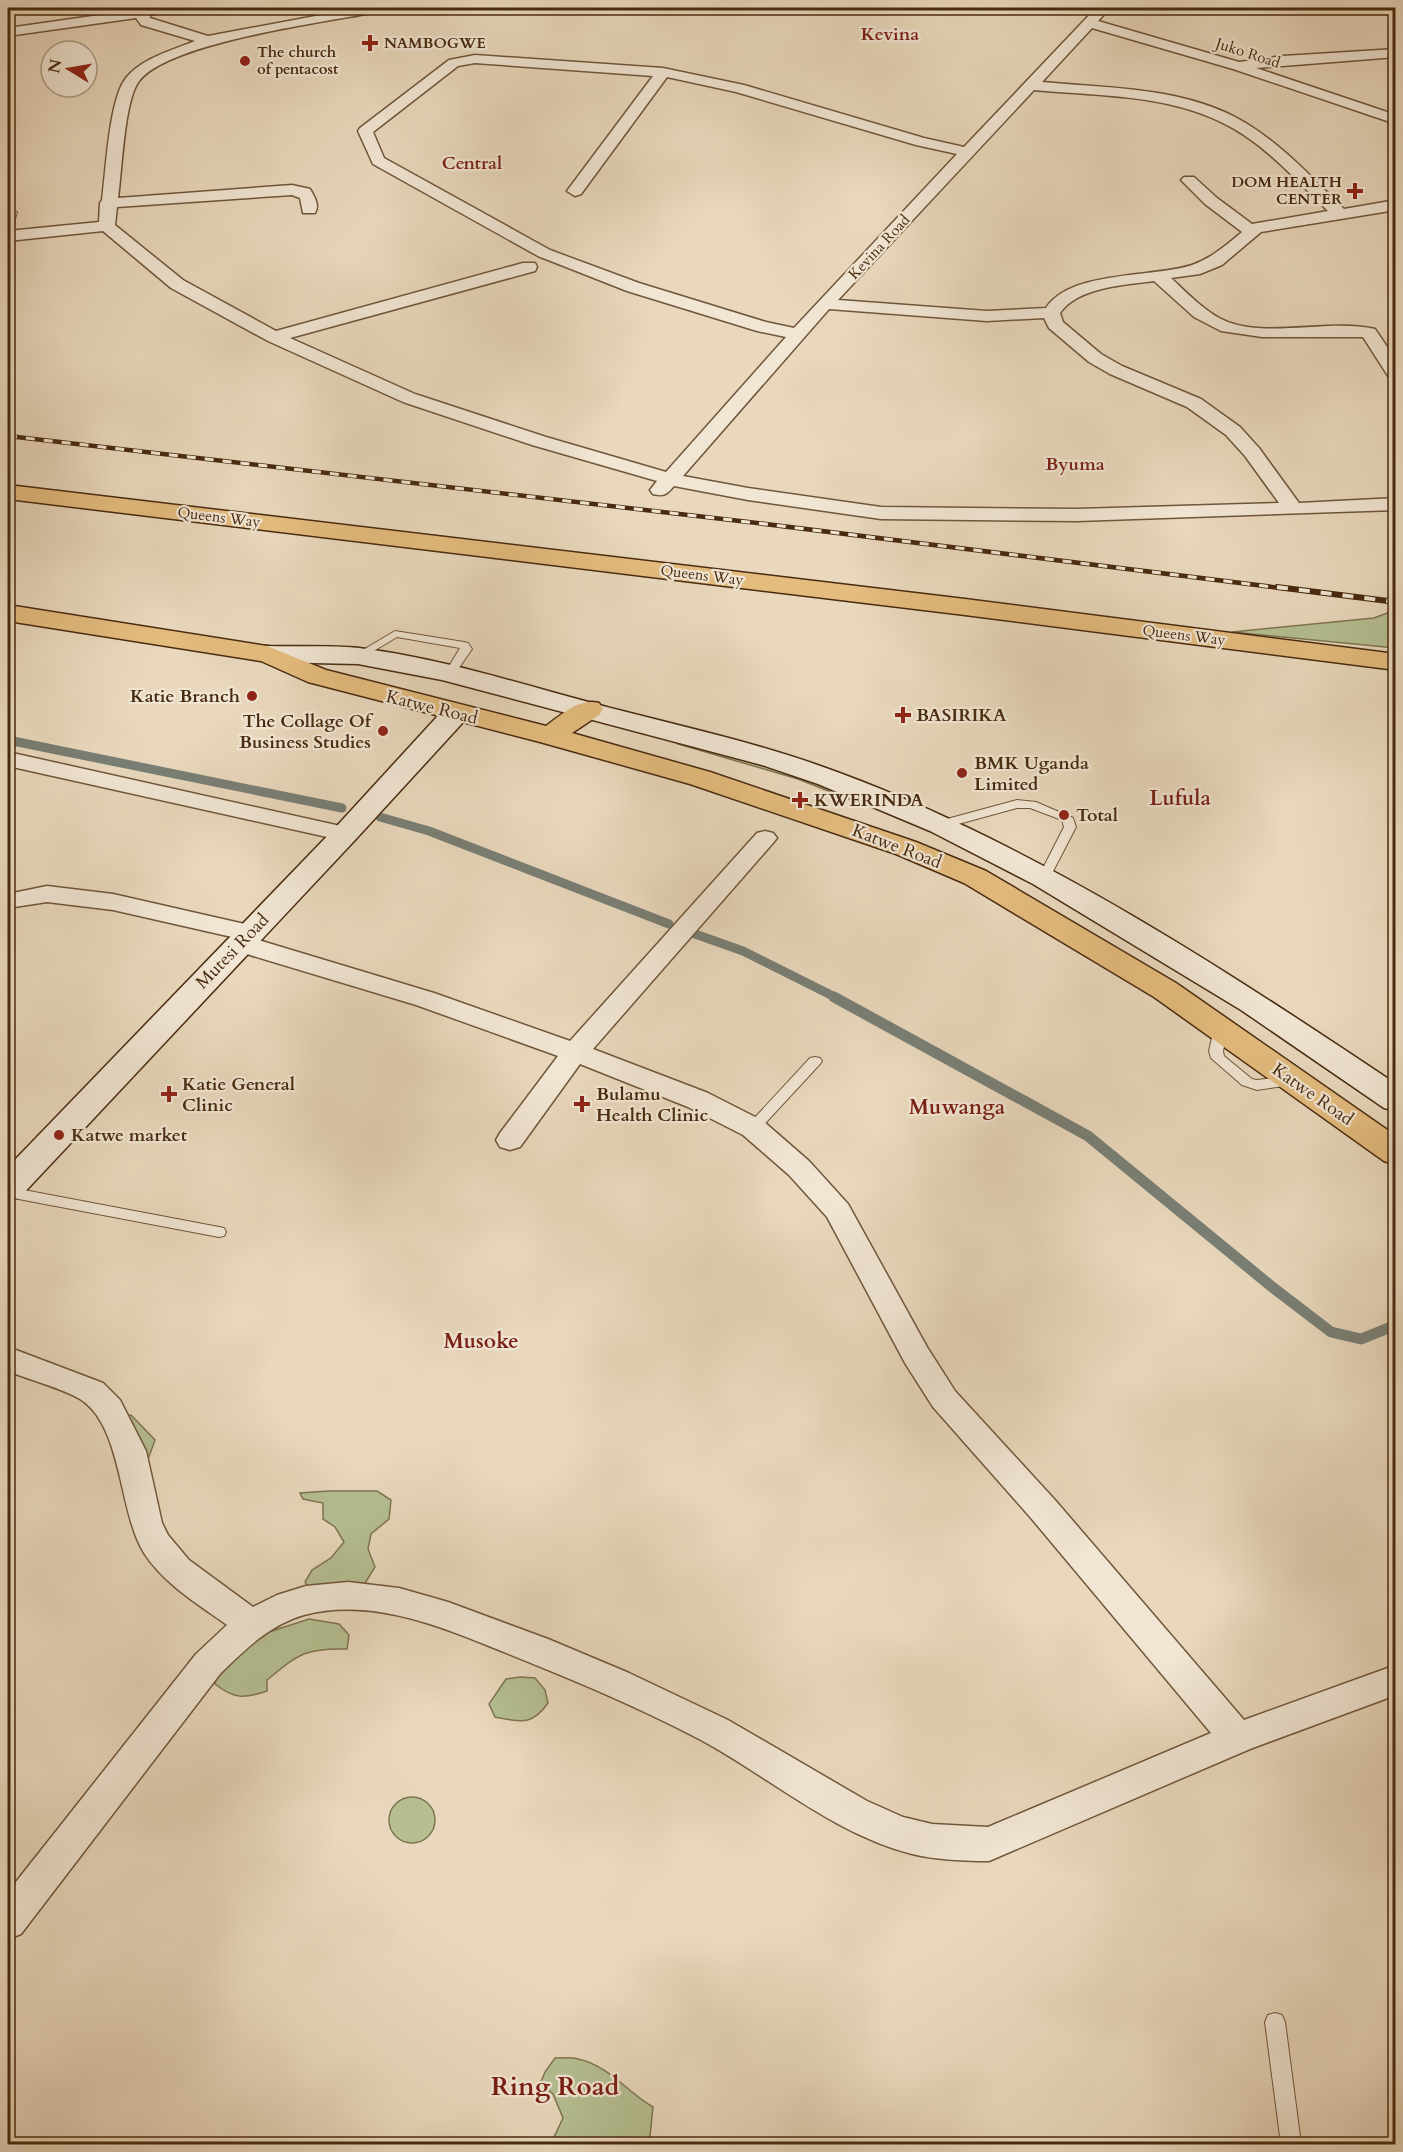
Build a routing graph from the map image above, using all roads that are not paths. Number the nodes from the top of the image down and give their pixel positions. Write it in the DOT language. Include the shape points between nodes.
graph roads {
  1 [pos="166,8"];
  2 [pos="377,8"];
  3 [pos="1103,8"];
  4 [pos="144,14"];
  5 [pos="1089,24"];
  6 [pos="8,32"];
  7 [pos="208,40"];
  8 [pos="1395,53"];
  9 [pos="1238,66"];
  10 [pos="663,72"];
  11 [pos="1032,85"];
  12 [pos="1395,120"];
  13 [pos="968,152"];
  14 [pos="1189,180"];
  15 [pos="575,191"];
  16 [pos="108,203"];
  17 [pos="1395,205"];
  18 [pos="8,209"];
  19 [pos="309,210"];
  20 [pos="1341,215"];
  21 [pos="107,226"];
  22 [pos="8,229"];
  23 [pos="1251,231"];
  24 [pos="8,236"];
  25 [pos="530,267"];
  26 [pos="1157,275"];
  27 [pos="825,304"];
  28 [pos="1051,313"];
  29 [pos="798,334"];
  30 [pos="274,337"];
  31 [pos="1395,375"];
  32 [pos="665,484"];
  33 [pos="8,492"];
  34 [pos="1395,504"];
  35 [pos="1293,509"];
  36 [pos="8,613"];
  37 [pos="336,662"];
  38 [pos="1395,662"];
  39 [pos="590,709"];
  40 [pos="456,713"];
  41 [pos="550,736"];
  42 [pos="8,759"];
  43 [pos="940,825"];
  44 [pos="345,834"];
  45 [pos="765,838"];
  46 [pos="1044,878"];
  47 [pos="8,900"];
  48 [pos="244,938"];
  49 [pos="575,1052"];
  50 [pos="815,1061"];
  51 [pos="1395,1100"];
  52 [pos="753,1128"];
  53 [pos="510,1140"];
  54 [pos="1395,1153"];
  55 [pos="8,1188"];
  56 [pos="8,1192"];
  57 [pos="219,1232"];
  58 [pos="8,1359"];
  59 [pos="251,1624"];
  60 [pos="1395,1680"];
  61 [pos="1237,1738"];
  62 [pos="8,1921"];
  63 [pos="1275,2022"];
  64 [pos="1291,2145"];
  1 -- 4 [label="street"];
  2 -- 7 [label="street"];
  3 -- 5 [label="street, Kevina Road"];
  4 -- 6 [label="street"];
  4 -- 7 [label="street" via="146,22"];
  5 -- 9 [label="street, Juko Road"];
  5 -- 11 [label="street, Kevina Road"];
  7 -- 16 [label="street" via="150,65 132,80 122,107"];
  8 -- 9 [label="street"];
  9 -- 12 [label="street, Juko Road"];
  10 -- 13 [label="street" via="739,88 921,142"];
  10 -- 15 [label="street"];
  10 -- 29 [label="street" via="464,60 454,63 365,131 378,162 544,253 644,291"];
  11 -- 13 [label="street, Kevina Road"];
  11 -- 20 [label="street" via="1165,100 1220,116 1237,124 1287,163"];
  13 -- 27 [label="street, Kevina Road"];
  14 -- 23 [label="street"];
  16 -- 19 [label="street" via="292,190 304,192"];
  16 -- 21 [label="street"];
  17 -- 20 [label="street"];
  18 -- 22 [label="lane" via="14,213"];
  20 -- 23 [label="street"];
  21 -- 24 [label="street"];
  21 -- 30 [label="street" via="177,284"];
  23 -- 26 [label="street" via="1208,265"];
  25 -- 30 [label="street"];
  26 -- 28 [label="street" via="1075,294 1060,302"];
  26 -- 31 [label="street" via="1215,323 1231,328 1369,333"];
  27 -- 28 [label="street" via="987,316"];
  27 -- 29 [label="street, Kevina Road"];
  28 -- 35 [label="street" via="1055,324 1095,358 1194,403 1233,431"];
  29 -- 32 [label="street, Kevina Road"];
  30 -- 32 [label="street" via="409,398"];
  32 -- 35 [label="street" via="881,513 1077,515"];
  33 -- 38 [label="highway, Queens Way"];
  34 -- 35 [label="street"];
  36 -- 37 [label="highway, Katwe Road"];
  37 -- 39 [label="street, Katwe Road" via="450,673"];
  37 -- 40 [label="highway, Katwe Road"];
  39 -- 41 [label="highway"];
  39 -- 43 [label="street, Katwe Road" via="795,767"];
  40 -- 41 [label="highway, Katwe Road"];
  40 -- 44 [label="street, Mutesi Road"];
  41 -- 54 [label="highway, Katwe Road" via="813,815 975,877 1165,990"];
  42 -- 44 [label="street"];
  43 -- 46 [label="street, Katwe Road"];
  43 -- 46 [label="lane" via="1017,804 1032,804 1066,818 1070,827"];
  44 -- 48 [label="street, Mutesi Road"];
  45 -- 49 [label="street"];
  46 -- 51 [label="street, Katwe Road" via="1252,1003"];
  47 -- 48 [label="street" via="47,894 113,902"];
  48 -- 49 [label="street"];
  48 -- 55 [label="street, Mutesi Road"];
  49 -- 52 [label="street" via="698,1100"];
  49 -- 53 [label="street"];
  50 -- 52 [label="lane"];
  52 -- 61 [label="street" via="799,1168 838,1211 944,1399"];
  56 -- 57 [label="lane"];
  58 -- 59 [label="street" via="92,1391 109,1409 130,1450 146,1523 156,1544 177,1570"];
  59 -- 61 [label="street" via="289,1605 344,1596 396,1602 459,1619 594,1672 724,1735 854,1812 901,1833 948,1844 989,1844"];
  59 -- 62 [label="street" via="208,1664"];
  60 -- 61 [label="street"];
  63 -- 64 [label="lane"];
}
